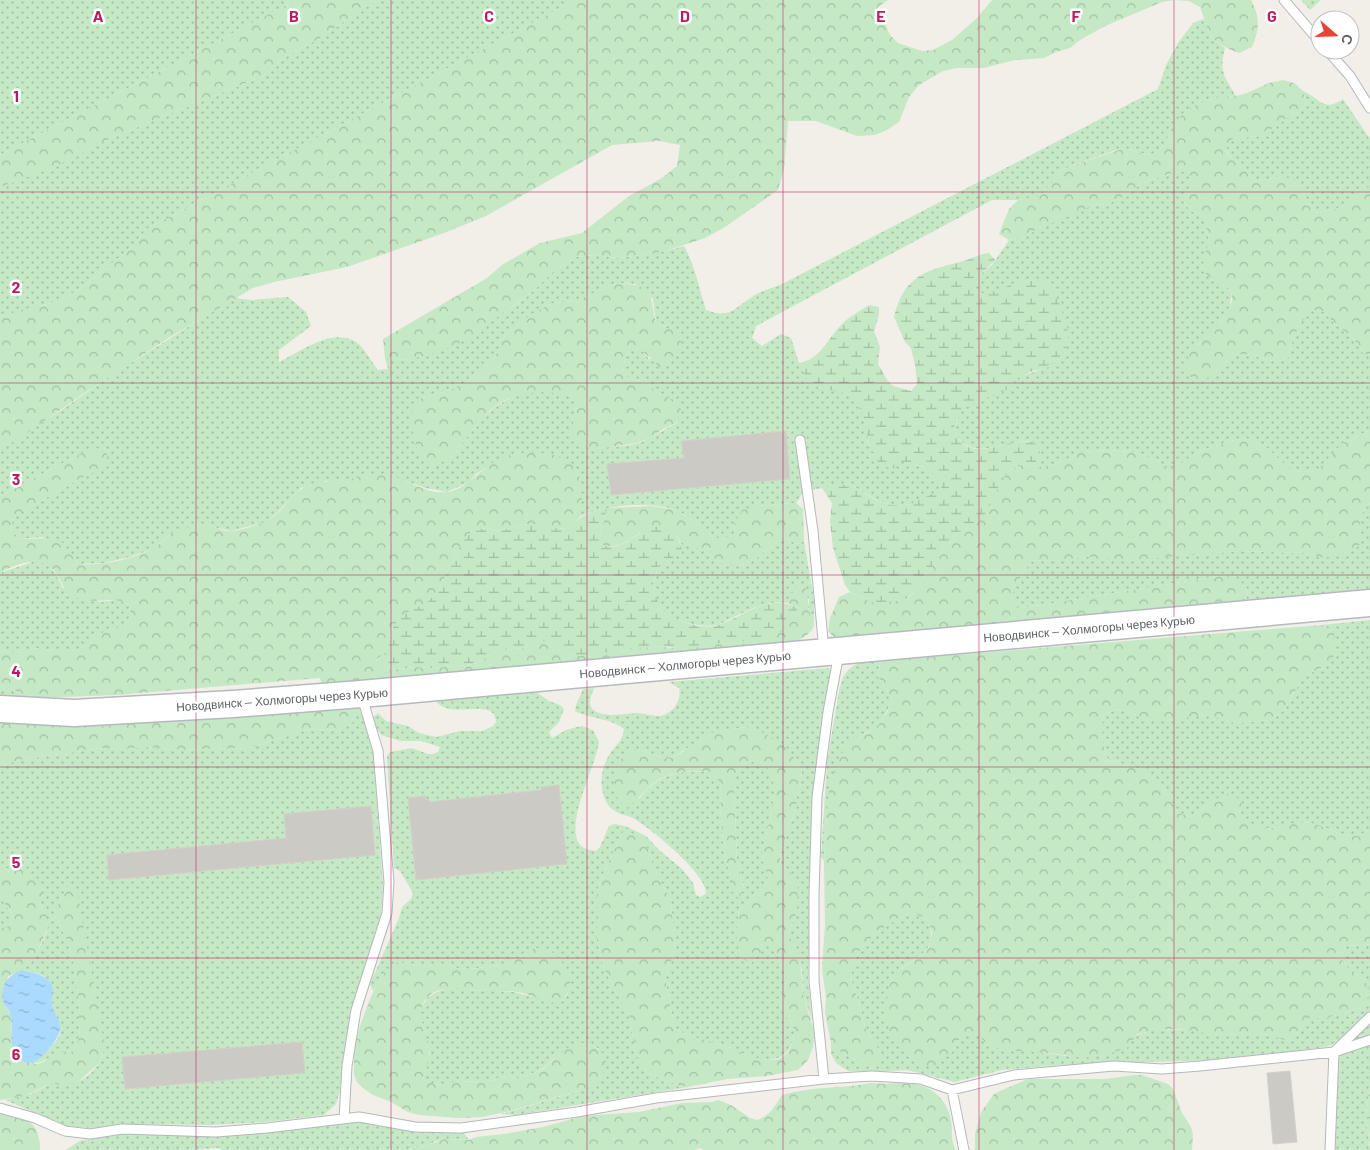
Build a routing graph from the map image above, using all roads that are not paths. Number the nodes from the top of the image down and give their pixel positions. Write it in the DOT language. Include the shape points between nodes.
graph roads {
  1 [pos="1284,0"];
  2 [pos="1310,30"];
  3 [pos="1336,60"];
  4 [pos="1370,108"];
  5 [pos="800,440"];
  6 [pos="1370,602"];
  7 [pos="832,651"];
  8 [pos="361,694"];
  9 [pos="0,709"];
  10 [pos="1370,1017"];
  11 [pos="1370,1040"];
  12 [pos="1334,1052"];
  13 [pos="824,1079"];
  14 [pos="952,1090"];
  15 [pos="0,1108"];
  16 [pos="344,1118"];
  17 [pos="964,1150"];
  18 [pos="1330,1150"];
  1 -- 2 [label="lane"];
  3 -- 4 [label="lane"];
  5 -- 7 [label="lane"];
  6 -- 7 [label="main road, Новодвинск — Холмогоры через Курью"];
  7 -- 8 [label="main road, Новодвинск — Холмогоры через Курью"];
  7 -- 13 [label="lane" via="817,806 814,981"];
  8 -- 9 [label="main road, Новодвинск — Холмогоры через Курью" via="74,713"];
  8 -- 16 [label="lane" via="378,751 389,882 387,913 356,1010 347,1066"];
  10 -- 12 [label="lane"];
  11 -- 12 [label="lane"];
  12 -- 14 [label="lane" via="1162,1069 1114,1066 1014,1075"];
  12 -- 18 [label="lane"];
  13 -- 14 [label="lane" via="872,1076 921,1079"];
  13 -- 16 [label="lane" via="656,1098 461,1128 415,1127 359,1117"];
  14 -- 17 [label="lane"];
  15 -- 16 [label="lane" via="65,1131 90,1134 122,1129 216,1132"];
}
